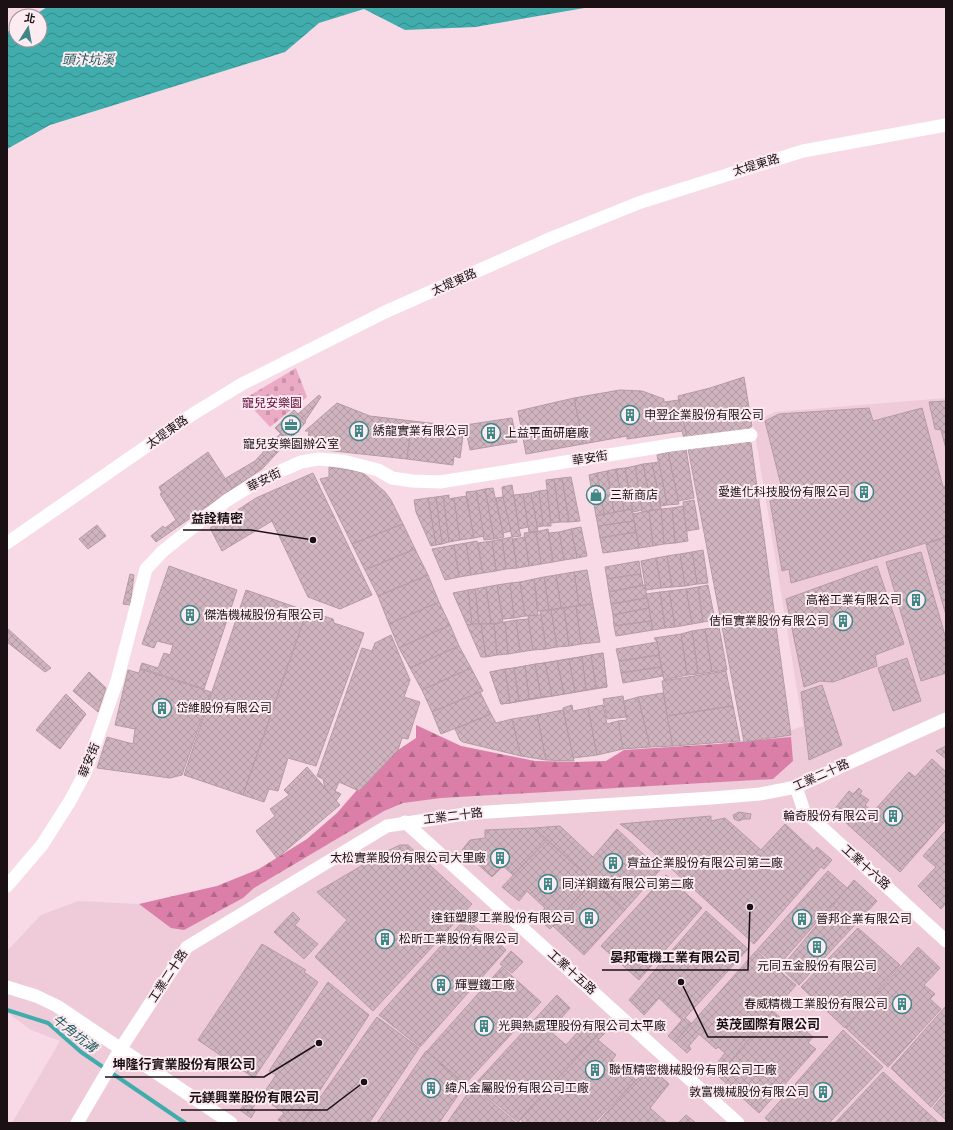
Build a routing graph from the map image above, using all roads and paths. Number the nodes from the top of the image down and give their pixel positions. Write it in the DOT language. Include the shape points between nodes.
graph roads {
  1 [pos="946,125"];
  2 [pos="752,435"];
  3 [pos="7,543"];
  4 [pos="946,720"];
  5 [pos="796,787"];
  6 [pos="405,822"];
  7 [pos="7,886"];
  8 [pos="946,941"];
  9 [pos="7,986"];
  10 [pos="119,1052"];
  11 [pos="77,1123"];
  12 [pos="231,1123"];
  13 [pos="738,1123"];
  1 -- 3 [label="street, 太堤東路" via="804,151 641,202 554,237 385,312 242,384 193,414"];
  2 -- 7 [label="street, 華安街" via="671,445 440,482 392,478 378,470 350,462 318,459 301,462 258,480 226,501 146,569 118,681 85,773 42,845"];
  4 -- 5 [label="street, 工業二十路"];
  5 -- 6 [label="street, 工業二十路" via="753,795 472,813"];
  5 -- 8 [label="street, 工業十六路" via="804,811"];
  6 -- 10 [label="street, 工業二十路" via="387,826 187,947"];
  6 -- 13 [label="street, 工業十五路"];
  9 -- 10 [label="street" via="57,1006"];
  10 -- 11 [label="street, 工業二十路"];
  10 -- 12 [label="street"];
}
